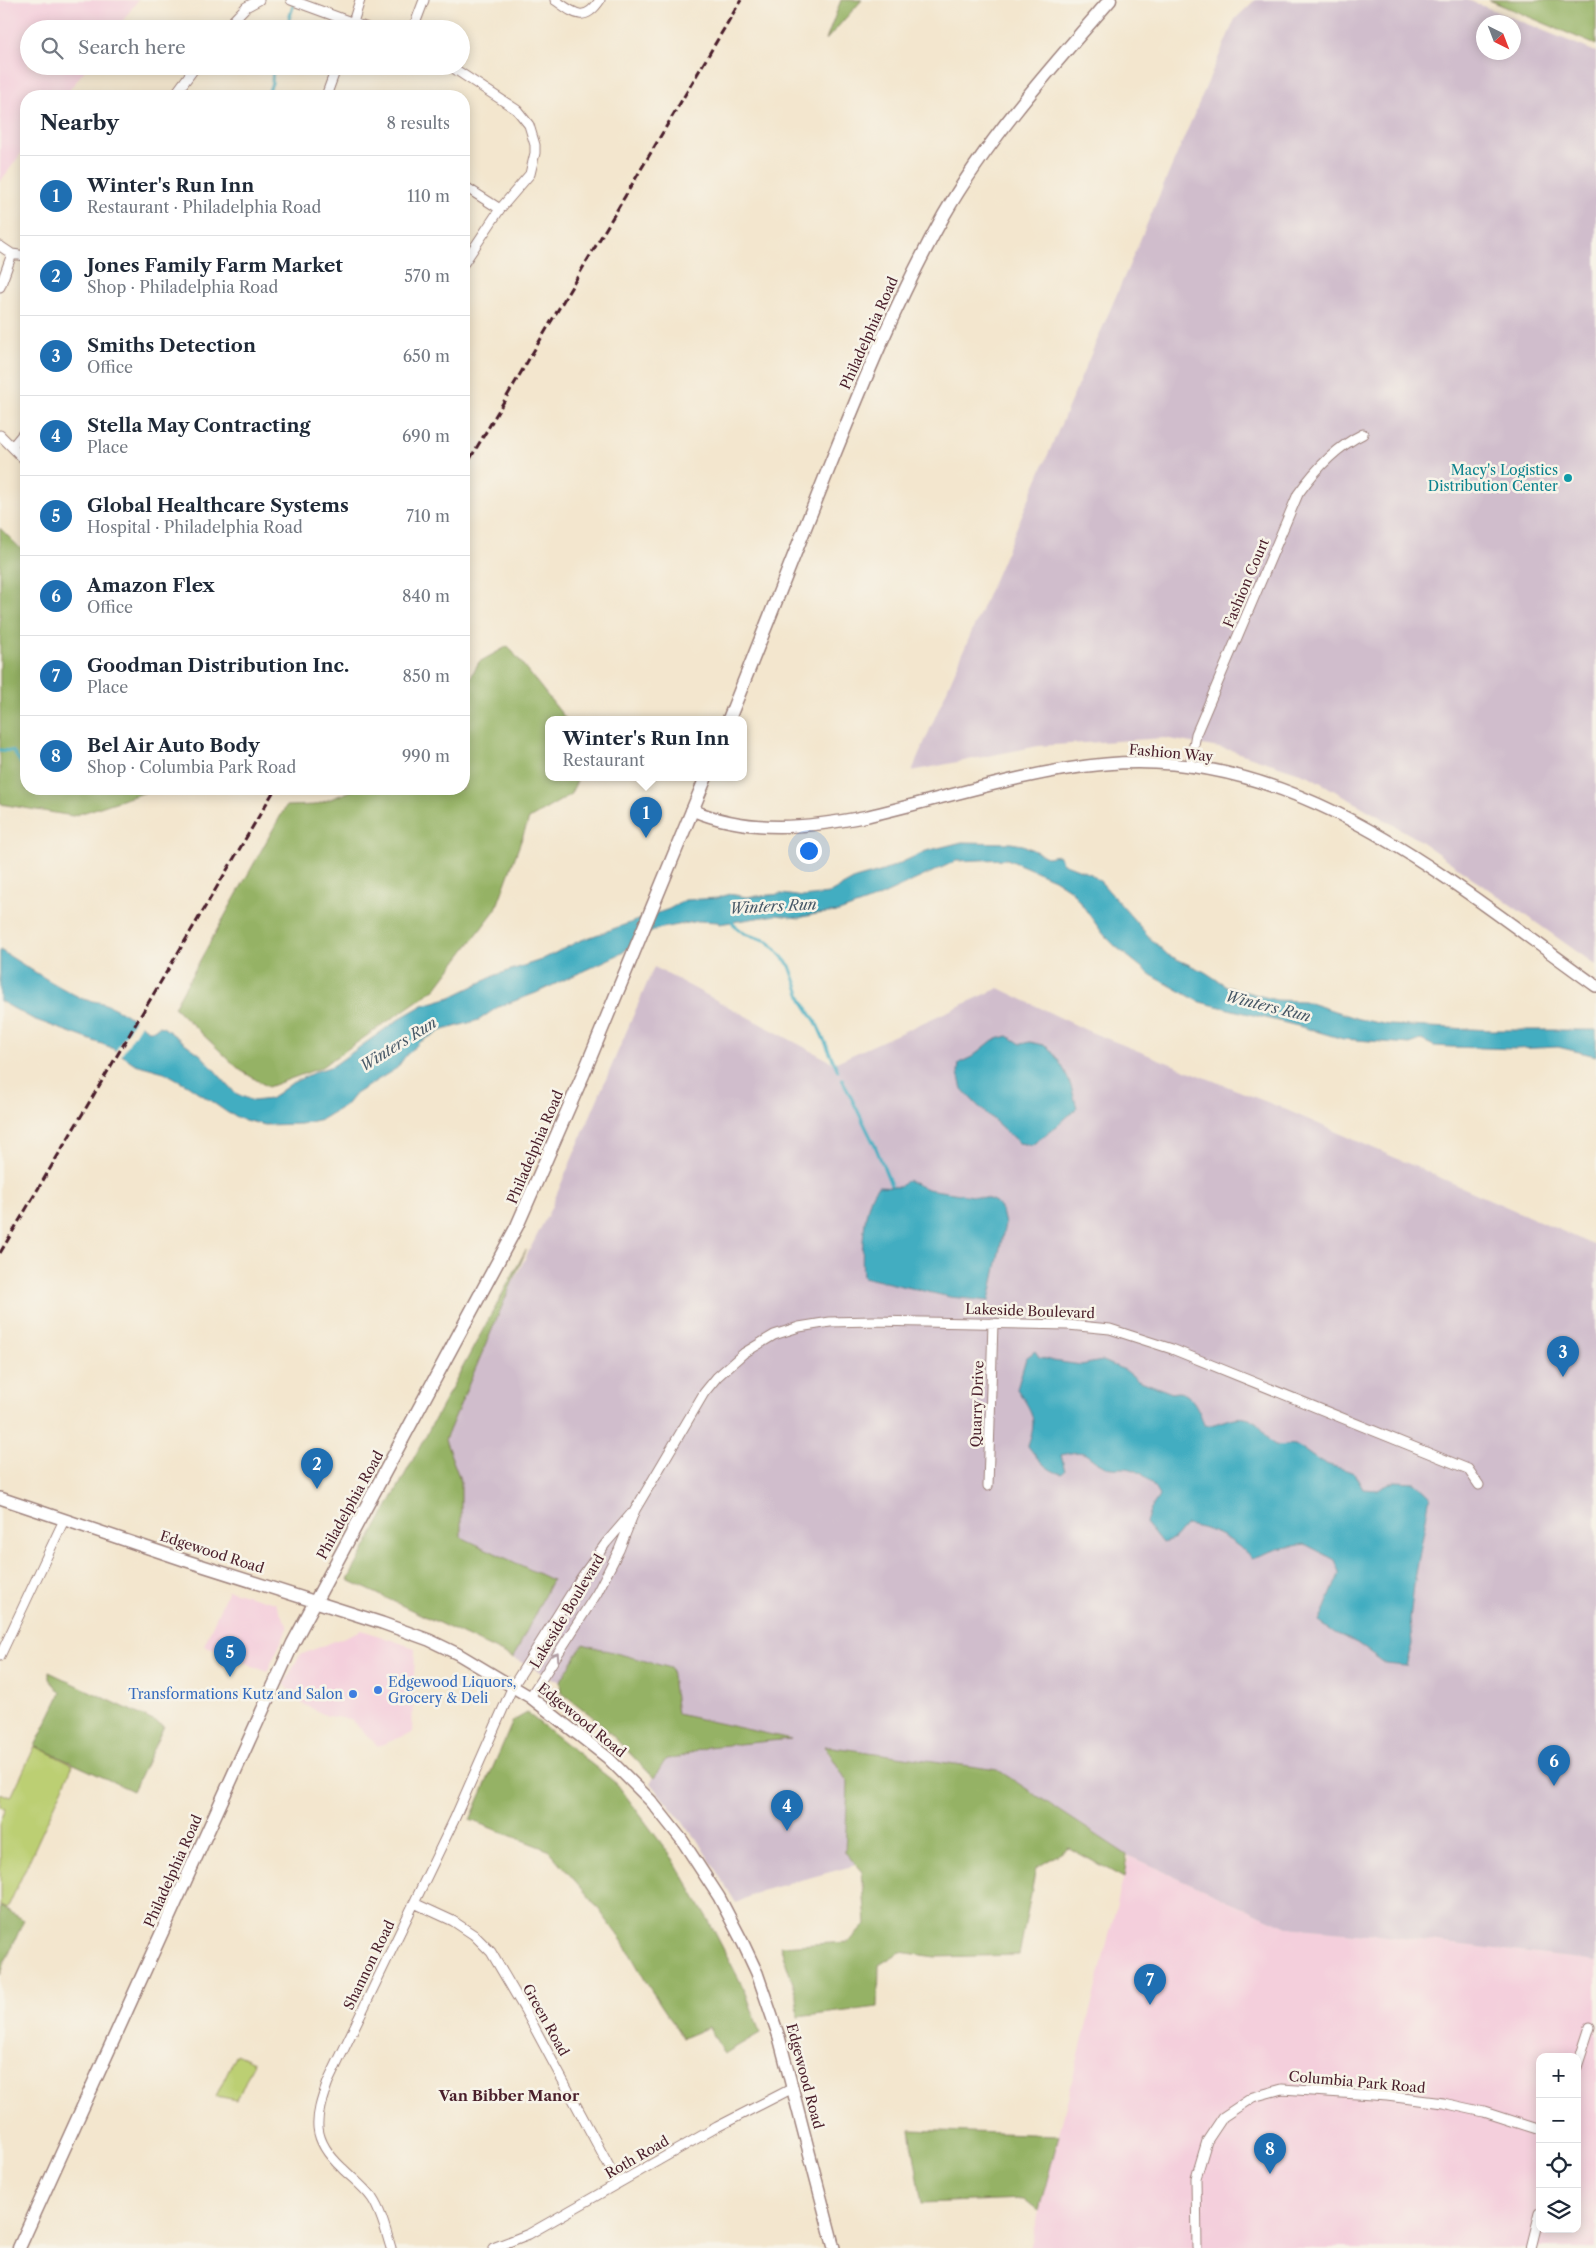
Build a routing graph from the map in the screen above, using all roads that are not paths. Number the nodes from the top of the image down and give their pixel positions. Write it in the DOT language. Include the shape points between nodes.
graph roads {
  1 [pos="259,0"];
  2 [pos="291,0"];
  3 [pos="360,0"];
  4 [pos="424,0"];
  5 [pos="555,0"];
  6 [pos="600,0"];
  7 [pos="1110,0"];
  8 [pos="234,20"];
  9 [pos="340,20"];
  10 [pos="354,20"];
  11 [pos="416,20"];
  12 [pos="189,75"];
  13 [pos="334,75"];
  14 [pos="464,75"];
  15 [pos="178,90"];
  16 [pos="328,90"];
  17 [pos="470,190"];
  18 [pos="500,209"];
  19 [pos="0,246"];
  20 [pos="12,254"];
  21 [pos="470,254"];
  22 [pos="20,255"];
  23 [pos="0,287"];
  24 [pos="1363,434"];
  25 [pos="0,435"];
  26 [pos="20,437"];
  27 [pos="12,447"];
  28 [pos="20,455"];
  29 [pos="730,716"];
  30 [pos="1190,767"];
  31 [pos="704,781"];
  32 [pos="692,810"];
  33 [pos="1596,986"];
  34 [pos="993,1323"];
  35 [pos="1479,1485"];
  36 [pos="988,1486"];
  37 [pos="0,1498"];
  38 [pos="635,1510"];
  39 [pos="64,1520"];
  40 [pos="314,1602"];
  41 [pos="0,1655"];
  42 [pos="514,1686"];
  43 [pos="530,1697"];
  44 [pos="414,1903"];
  45 [pos="1590,2027"];
  46 [pos="1581,2055"];
  47 [pos="793,2088"];
  48 [pos="1536,2129"];
  49 [pos="618,2184"];
  50 [pos="1536,2228"];
  51 [pos="19,2248"];
  52 [pos="391,2248"];
  53 [pos="494,2248"];
  54 [pos="834,2248"];
  55 [pos="1197,2248"];
  56 [pos="1531,2248"];
  1 -- 8 [label="street" via="246,7"];
  2 -- 9 [label="street"];
  3 -- 10 [label="street"];
  4 -- 11 [label="street"];
  5 -- 6 [label="street" via="584,15 593,10"];
  7 -- 29 [label="main road, Philadelphia Road" via="1036,86 994,141 945,214 906,285 858,394"];
  12 -- 15 [label="street"];
  13 -- 16 [label="street"];
  14 -- 18 [label="street" via="517,110 534,135 535,153 530,174"];
  17 -- 18 [label="street"];
  18 -- 21 [label="street"];
  19 -- 20 [label="street"];
  20 -- 22 [label="street"];
  20 -- 23 [label="street"];
  24 -- 30 [label="street, Fashion Court" via="1348,441 1298,494 1196,734"];
  25 -- 27 [label="street"];
  26 -- 27 [label="street"];
  27 -- 28 [label="street"];
  30 -- 32 [label="street, Fashion Way" via="1122,764 1080,768 868,816 798,826 744,825 714,819"];
  30 -- 33 [label="street, Fashion Way" via="1270,784 1347,817 1428,867"];
  31 -- 32 [label="main road, Philadelphia Road"];
  32 -- 40 [label="main road, Philadelphia Road" via="517,1226"];
  34 -- 35 [label="street, Lakeside Boulevard" via="1087,1326 1172,1348 1468,1469"];
  34 -- 36 [label="street, Quarry Drive"];
  34 -- 38 [label="street, Lakeside Boulevard" via="830,1322 786,1330 760,1342 730,1364 704,1393"];
  37 -- 39 [label="street, Edgewood Road"];
  38 -- 42 [label="street, Lakeside Boulevard" via="581,1578"];
  43 -- 38 [label="street, Lakeside Boulevard, one-way" via="597,1593"];
  39 -- 40 [label="street, Edgewood Road"];
  39 -- 41 [label="street"];
  40 -- 42 [label="street, Edgewood Road" via="429,1640"];
  40 -- 51 [label="main road, Philadelphia Road"];
  42 -- 43 [label="street, Edgewood Road"];
  42 -- 44 [label="street, Shannon Road"];
  43 -- 47 [label="street, Edgewood Road" via="614,1764 651,1801 692,1855 732,1920 757,1973 772,2012"];
  44 -- 49 [label="street, Green Road" via="453,1921 490,1952 521,2002"];
  44 -- 52 [label="street, Shannon Road" via="328,2082 317,2118 318,2132 328,2152 372,2198"];
  45 -- 46 [label="street"];
  47 -- 49 [label="street, Roth Road"];
  47 -- 54 [label="street, Edgewood Road"];
  48 -- 55 [label="street, Columbia Park Road" via="1443,2103 1282,2089 1260,2094 1239,2104 1224,2117 1207,2141 1196,2178"];
  49 -- 53 [label="street, Roth Road" via="529,2234"];
  50 -- 56 [label="street"];
}
